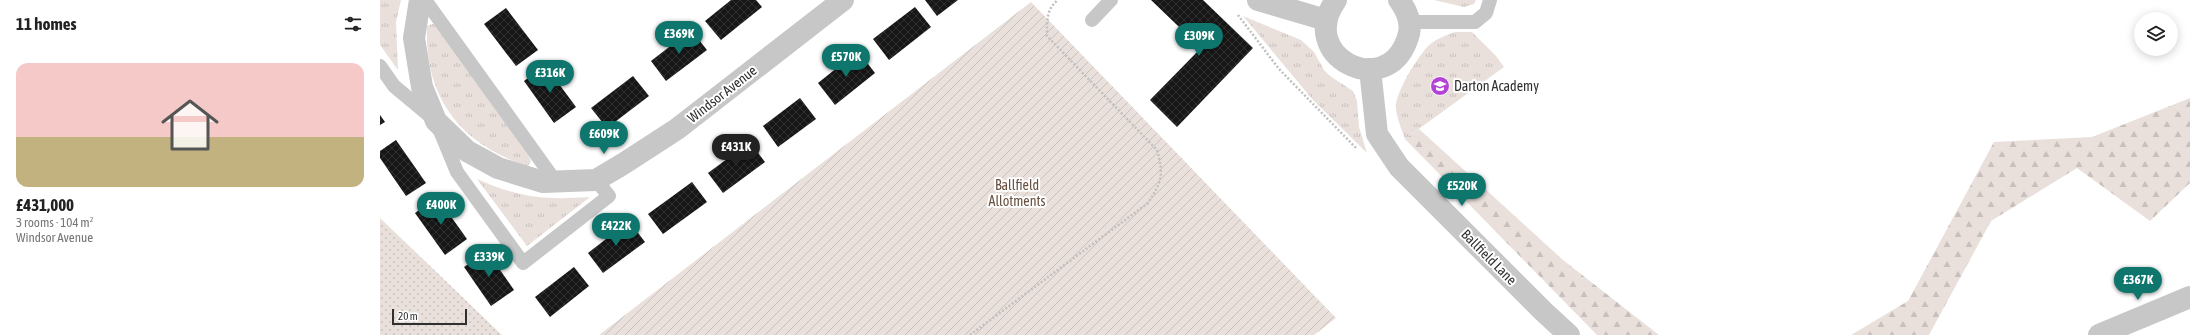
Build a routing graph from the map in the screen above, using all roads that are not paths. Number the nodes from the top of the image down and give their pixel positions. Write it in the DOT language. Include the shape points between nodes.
graph roads {
  1 [pos="420,0"];
  2 [pos="425,0"];
  3 [pos="843,0"];
  4 [pos="1111,0"];
  5 [pos="1258,0"];
  6 [pos="1336,0"];
  7 [pos="1399,0"];
  8 [pos="1490,0"];
  9 [pos="1092,20"];
  10 [pos="1326,20"];
  11 [pos="1410,22"];
  12 [pos="380,66"];
  13 [pos="1370,70"];
  14 [pos="436,121"];
  15 [pos="596,180"];
  16 [pos="556,182"];
  17 [pos="2190,297"];
  18 [pos="1569,335"];
  19 [pos="2099,335"];
  1 -- 14 [label="street, Windsor Avenue" via="414,38 422,87"];
  2 -- 16 [label="lane"];
  3 -- 15 [label="street, Windsor Avenue" via="677,129"];
  4 -- 9 [label="lane"];
  5 -- 10 [label="street"];
  6 -- 10 [label="street"];
  7 -- 11 [label="street" via="1406,8"];
  8 -- 11 [label="lane" via="1486,13 1475,22"];
  10 -- 13 [label="street" via="1326,33 1336,55 1357,68"];
  11 -- 13 [label="street" via="1409,36 1404,49 1389,63"];
  12 -- 14 [label="lane, Windsor Avenue" via="394,86"];
  13 -- 18 [label="street, Ballfield Lane" via="1377,134 1399,167"];
  14 -- 15 [label="lane, Windsor Avenue" via="457,172 523,262 609,196"];
  14 -- 16 [label="street, Windsor Avenue" via="467,151 498,168 543,182"];
  15 -- 16 [label="street, Windsor Avenue"];
  17 -- 19 [label="street"];
}
